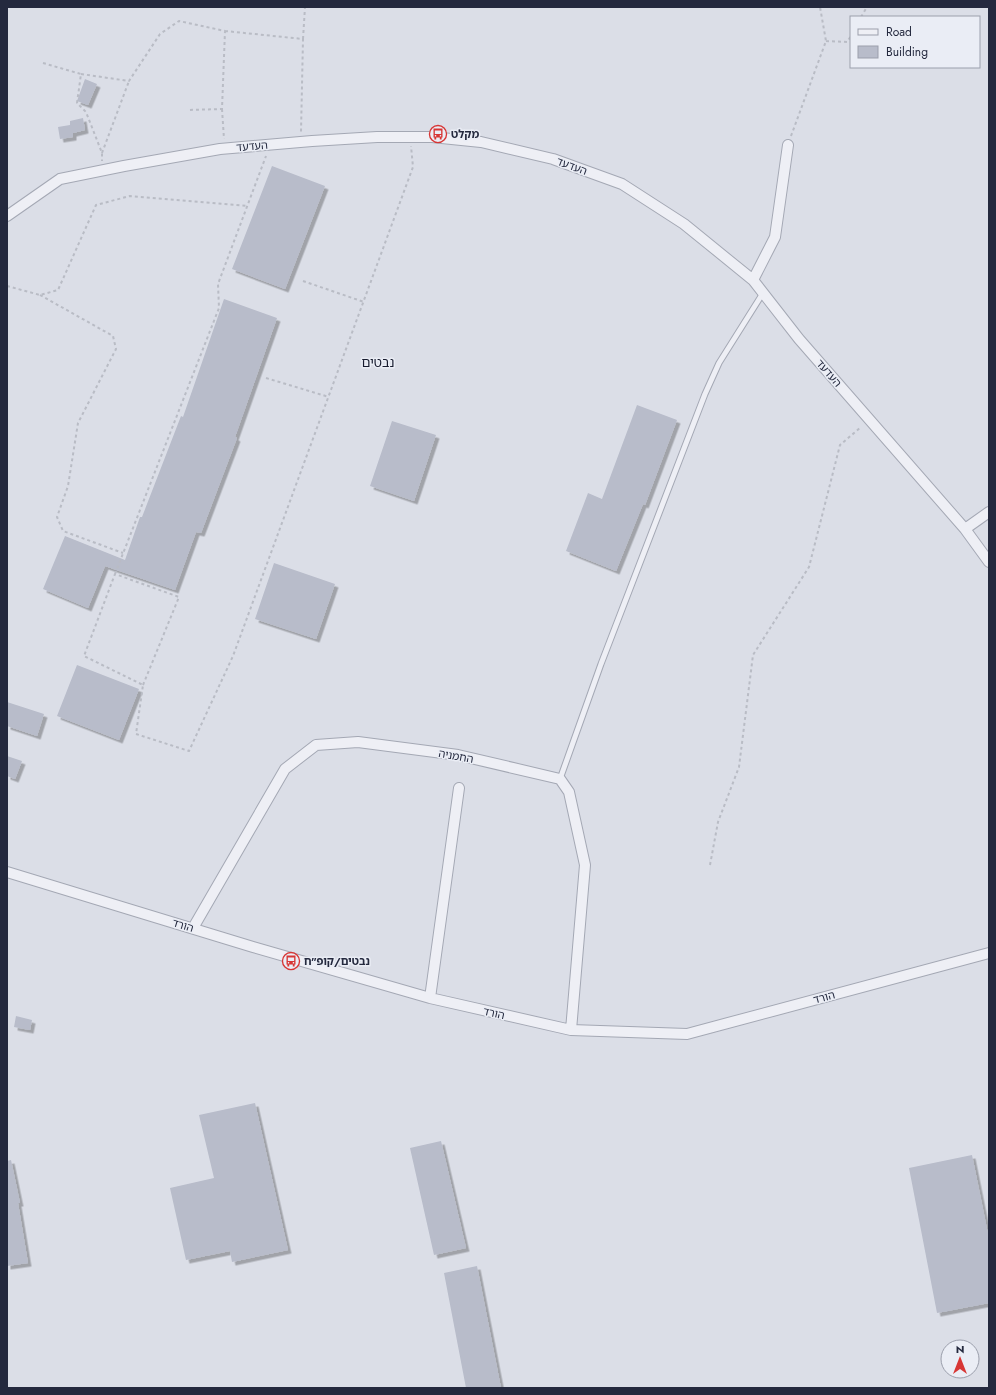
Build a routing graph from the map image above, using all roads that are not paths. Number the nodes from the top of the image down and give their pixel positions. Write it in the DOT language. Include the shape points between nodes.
graph roads {
  1 [pos="788,145"];
  2 [pos="7,216"];
  3 [pos="753,280"];
  4 [pos="763,293"];
  5 [pos="989,512"];
  6 [pos="965,529"];
  7 [pos="989,562"];
  8 [pos="560,779"];
  9 [pos="459,788"];
  10 [pos="7,872"];
  11 [pos="193,928"];
  12 [pos="989,952"];
  13 [pos="430,998"];
  14 [pos="571,1030"];
  1 -- 3 [label="street" via="775,237"];
  2 -- 3 [label="street, העדעד" via="60,179 102,170 224,149 377,137 432,137 481,142 553,159 622,184 684,224"];
  3 -- 4 [label="street, העדעד"];
  4 -- 6 [label="street, העדעד" via="799,339"];
  4 -- 8 [label="lane" via="719,363 705,394 601,664"];
  5 -- 6 [label="street"];
  6 -- 7 [label="street, העדעד"];
  8 -- 11 [label="street, החמניה" via="458,755 358,742 316,745 285,769"];
  8 -- 14 [label="street" via="569,792 585,865"];
  9 -- 13 [label="street"];
  10 -- 11 [label="street, הורד"];
  11 -- 13 [label="street, הורד"];
  12 -- 14 [label="street, הורד" via="687,1034"];
  13 -- 14 [label="street, הורד"];
}
